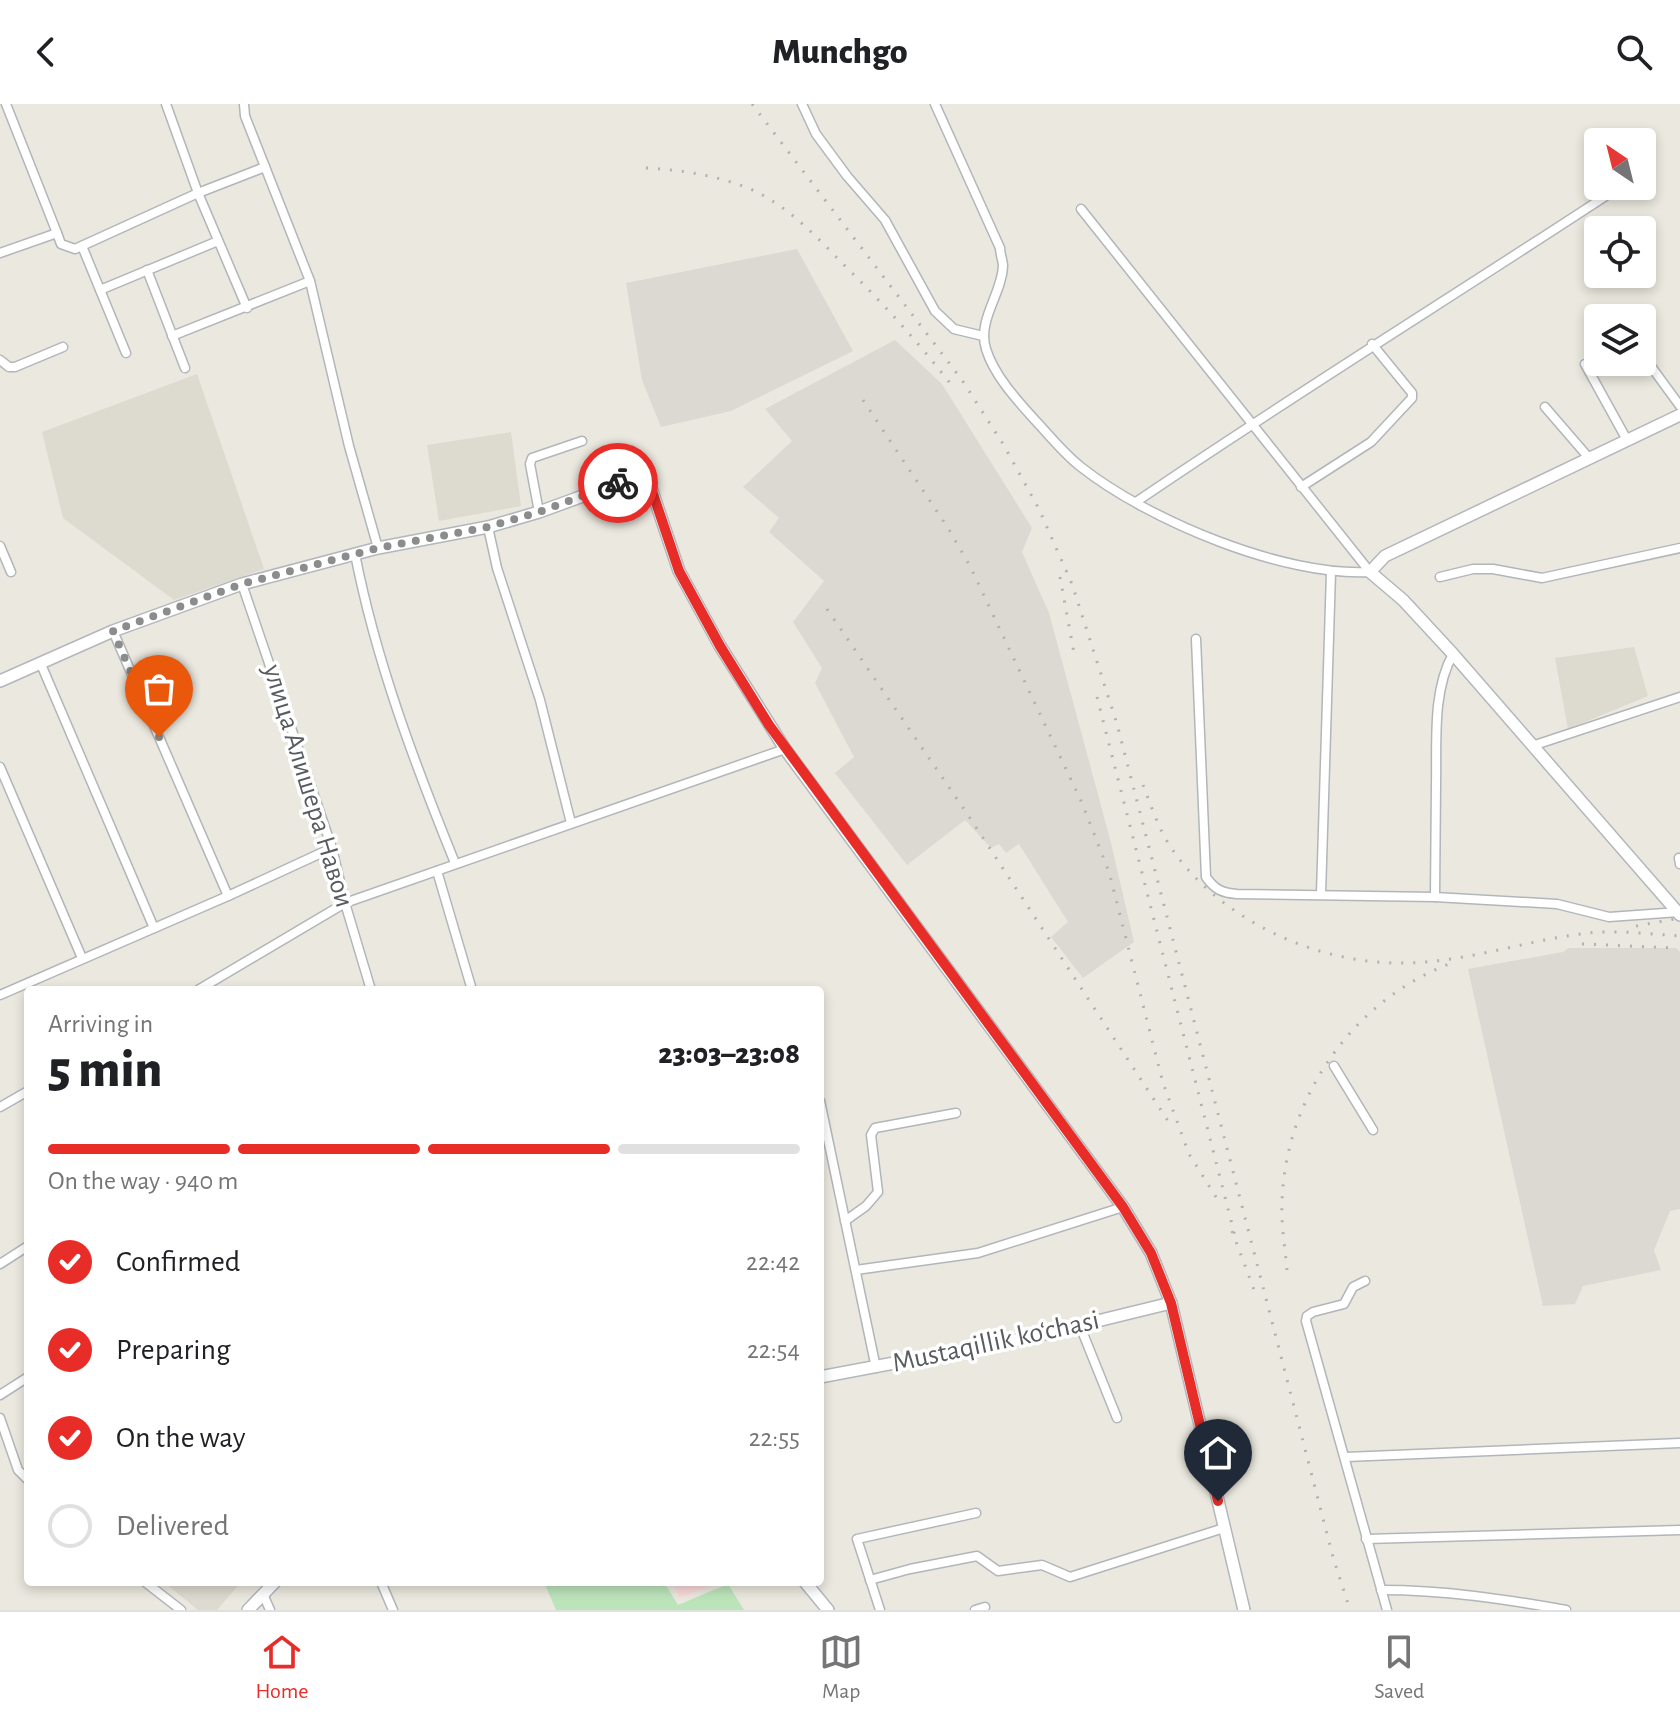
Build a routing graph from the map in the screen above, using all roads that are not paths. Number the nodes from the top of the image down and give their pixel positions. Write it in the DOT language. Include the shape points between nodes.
graph roads {
  1 [pos="6,104"];
  2 [pos="166,104"];
  3 [pos="244,104"];
  4 [pos="802,104"];
  5 [pos="935,104"];
  6 [pos="265,167"];
  7 [pos="198,193"];
  8 [pos="1600,200"];
  9 [pos="1081,209"];
  10 [pos="57,233"];
  11 [pos="218,241"];
  12 [pos="82,246"];
  13 [pos="0,253"];
  14 [pos="147,270"];
  15 [pos="310,281"];
  16 [pos="100,290"];
  17 [pos="247,308"];
  18 [pos="172,336"];
  19 [pos="983,336"];
  20 [pos="1372,344"];
  21 [pos="63,347"];
  22 [pos="126,353"];
  23 [pos="0,360"];
  24 [pos="185,368"];
  25 [pos="1656,373"];
  26 [pos="1592,376"];
  27 [pos="1680,406"];
  28 [pos="1545,407"];
  29 [pos="1680,415"];
  30 [pos="1251,424"];
  31 [pos="1627,440"];
  32 [pos="582,441"];
  33 [pos="1589,458"];
  34 [pos="1301,487"];
  35 [pos="1136,502"];
  36 [pos="539,512"];
  37 [pos="488,527"];
  38 [pos="0,546"];
  39 [pos="378,548"];
  40 [pos="1680,548"];
  41 [pos="355,554"];
  42 [pos="11,572"];
  43 [pos="1331,572"];
  44 [pos="1370,572"];
  45 [pos="1440,577"];
  46 [pos="242,584"];
  47 [pos="113,631"];
  48 [pos="1196,639"];
  49 [pos="1453,654"];
  50 [pos="40,662"];
  51 [pos="0,681"];
  52 [pos="1680,697"];
  53 [pos="1532,746"];
  54 [pos="785,749"];
  55 [pos="0,767"];
  56 [pos="571,823"];
  57 [pos="332,848"];
  58 [pos="455,863"];
  59 [pos="437,871"];
  60 [pos="1321,894"];
  61 [pos="228,896"];
  62 [pos="1435,897"];
  63 [pos="345,903"];
  64 [pos="1679,913"];
  65 [pos="154,928"];
  66 [pos="82,958"];
  67 [pos="205,986"];
  68 [pos="370,986"];
  69 [pos="471,986"];
  70 [pos="1,993"];
  71 [pos="1334,1066"];
  72 [pos="24,1093"];
  73 [pos="0,1107"];
  74 [pos="956,1113"];
  75 [pos="824,1120"];
  76 [pos="1373,1130"];
  77 [pos="1123,1207"];
  78 [pos="845,1221"];
  79 [pos="24,1249"];
  80 [pos="0,1264"];
  81 [pos="856,1270"];
  82 [pos="1365,1281"];
  83 [pos="1171,1303"];
  84 [pos="1080,1326"];
  85 [pos="876,1368"];
  86 [pos="824,1376"];
  87 [pos="24,1380"];
  88 [pos="0,1395"];
  89 [pos="0,1418"];
  90 [pos="1117,1418"];
  91 [pos="1680,1443"];
  92 [pos="1346,1457"];
  93 [pos="24,1476"];
  94 [pos="976,1513"];
  95 [pos="1224,1528"];
  96 [pos="1680,1530"];
  97 [pos="1366,1539"];
  98 [pos="870,1580"];
  99 [pos="150,1586"];
  100 [pos="271,1586"];
  101 [pos="383,1586"];
  102 [pos="808,1586"];
  103 [pos="1381,1590"];
  104 [pos="263,1594"];
  105 [pos="181,1610"];
  106 [pos="248,1610"];
  107 [pos="270,1610"];
  108 [pos="393,1610"];
  109 [pos="828,1610"];
  110 [pos="880,1610"];
  111 [pos="1244,1610"];
  112 [pos="1387,1610"];
  113 [pos="1564,1610"];
  1 -- 10 [label="street"];
  2 -- 7 [label="street"];
  3 -- 6 [label="street"];
  4 -- 19 [label="street" via="823,144 885,220 935,311 954,329"];
  5 -- 19 [label="street" via="1000,248 1003,267"];
  6 -- 7 [label="street"];
  6 -- 15 [label="street"];
  7 -- 11 [label="street"];
  7 -- 12 [label="street"];
  8 -- 20 [label="street"];
  9 -- 30 [label="street"];
  10 -- 12 [label="street" via="66,248"];
  10 -- 13 [label="street"];
  11 -- 14 [label="street"];
  11 -- 17 [label="street"];
  12 -- 16 [label="street"];
  14 -- 16 [label="street"];
  14 -- 18 [label="street"];
  15 -- 17 [label="street"];
  15 -- 39 [label="street"];
  16 -- 22 [label="street"];
  17 -- 18 [label="street"];
  18 -- 24 [label="street"];
  19 -- 35 [label="street" via="997,372 1023,407 1079,466"];
  20 -- 30 [label="street"];
  20 -- 34 [label="street" via="1412,398 1371,442"];
  21 -- 23 [label="street" via="15,367"];
  25 -- 27 [label="street"];
  26 -- 31 [label="street"];
  28 -- 33 [label="street"];
  29 -- 31 [label="street"];
  30 -- 34 [label="street"];
  30 -- 35 [label="street"];
  31 -- 33 [label="street"];
  32 -- 36 [label="street" via="532,458"];
  33 -- 44 [label="street" via="1385,556"];
  34 -- 44 [label="street"];
  35 -- 43 [label="street" via="1201,535"];
  36 -- 37 [label="street"];
  36 -- 54 [label="street" via="646,473 679,571"];
  37 -- 39 [label="street"];
  37 -- 56 [label="street"];
  38 -- 42 [label="street"];
  39 -- 41 [label="street"];
  40 -- 45 [label="street" via="1542,578 1493,569"];
  41 -- 46 [label="street"];
  41 -- 58 [label="street" via="394,704"];
  43 -- 44 [label="street"];
  43 -- 60 [label="street"];
  44 -- 49 [label="street"];
  46 -- 47 [label="street"];
  46 -- 57 [label="street, улица Алишера Навои"];
  47 -- 50 [label="street"];
  47 -- 61 [label="street"];
  48 -- 60 [label="street" via="1206,877 1225,893"];
  49 -- 53 [label="street"];
  49 -- 62 [label="street" via="1441,692 1437,743"];
  50 -- 51 [label="street"];
  50 -- 65 [label="street"];
  52 -- 53 [label="street"];
  53 -- 64 [label="street"];
  54 -- 56 [label="street"];
  54 -- 77 [label="street"];
  55 -- 66 [label="street"];
  56 -- 58 [label="street"];
  57 -- 61 [label="street"];
  57 -- 63 [label="street, улица Алишера Навои"];
  58 -- 59 [label="street"];
  59 -- 63 [label="street"];
  59 -- 69 [label="street"];
  60 -- 62 [label="street"];
  61 -- 65 [label="street"];
  62 -- 64 [label="street" via="1557,904 1609,917"];
  63 -- 67 [label="street"];
  63 -- 68 [label="street, улица Алишера Навои"];
  65 -- 66 [label="street"];
  66 -- 70 [label="street"];
  71 -- 76 [label="street"];
  72 -- 73 [label="street"];
  74 -- 78 [label="street" via="875,1128 871,1135 878,1192"];
  75 -- 78 [label="street"];
  77 -- 81 [label="street" via="978,1253"];
  77 -- 83 [label="street" via="1151,1253"];
  78 -- 81 [label="street"];
  79 -- 80 [label="street"];
  81 -- 85 [label="street"];
  82 -- 92 [label="street" via="1352,1288 1344,1304 1306,1319"];
  83 -- 84 [label="street, Mustaqillik ko‘chasi"];
  83 -- 95 [label="street"];
  84 -- 85 [label="street, Mustaqillik ko‘chasi"];
  84 -- 90 [label="street"];
  85 -- 86 [label="street, Mustaqillik ko‘chasi"];
  87 -- 88 [label="street"];
  89 -- 93 [label="street"];
  91 -- 92 [label="street"];
  92 -- 97 [label="street"];
  94 -- 98 [label="street" via="858,1538"];
  95 -- 98 [label="street" via="1070,1577 1042,1565 998,1571 977,1556"];
  95 -- 111 [label="street"];
  96 -- 97 [label="street"];
  97 -- 103 [label="street"];
  98 -- 110 [label="street"];
  99 -- 105 [label="street"];
  100 -- 104 [label="street"];
  101 -- 108 [label="street"];
  102 -- 109 [label="street"];
  103 -- 112 [label="street"];
  103 -- 113 [label="street" via="1487,1595"];
  104 -- 106 [label="street"];
  104 -- 107 [label="street"];
}
